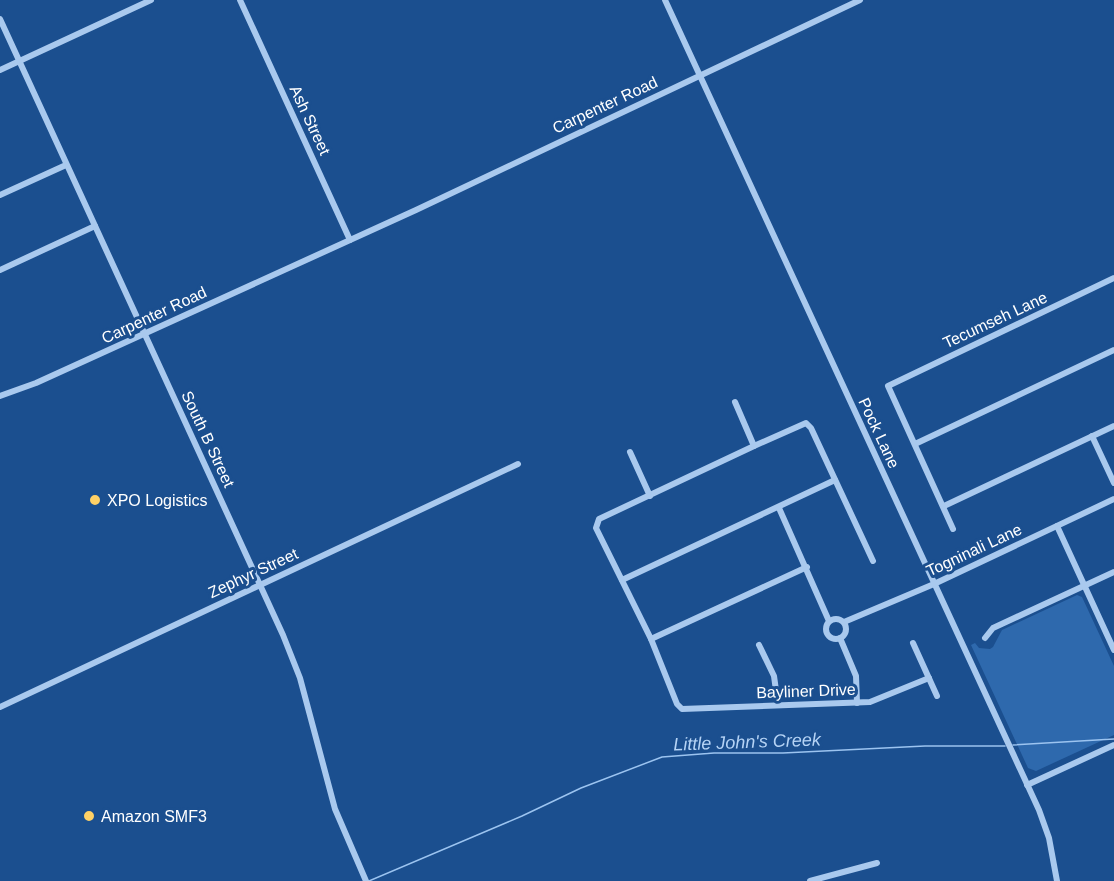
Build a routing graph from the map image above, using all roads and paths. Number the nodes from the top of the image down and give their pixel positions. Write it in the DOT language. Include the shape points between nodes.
graph roads {
  1 [pos="151,0"];
  2 [pos="240,0"];
  3 [pos="665,0"];
  4 [pos="860,0"];
  5 [pos="0,18"];
  6 [pos="19,61"];
  7 [pos="0,70"];
  8 [pos="699,76"];
  9 [pos="66,165"];
  10 [pos="0,195"];
  11 [pos="95,226"];
  12 [pos="350,240"];
  13 [pos="0,270"];
  14 [pos="1114,279"];
  15 [pos="145,334"];
  16 [pos="1114,350"];
  17 [pos="0,396"];
  18 [pos="735,402"];
  19 [pos="1114,426"];
  20 [pos="1092,436"];
  21 [pos="915,444"];
  22 [pos="754,446"];
  23 [pos="630,452"];
  24 [pos="518,464"];
  25 [pos="835,480"];
  26 [pos="1114,483"];
  27 [pos="651,496"];
  28 [pos="1114,499"];
  29 [pos="944,506"];
  30 [pos="779,508"];
  31 [pos="1057,526"];
  32 [pos="953,529"];
  33 [pos="873,561"];
  34 [pos="807,567"];
  35 [pos="1114,572"];
  36 [pos="622,580"];
  37 [pos="934,584"];
  38 [pos="260,585"];
  39 [pos="1085,586"];
  40 [pos="829,621"];
  41 [pos="844,622"];
  42 [pos="840,638"];
  43 [pos="985,638"];
  44 [pos="651,639"];
  45 [pos="913,643"];
  46 [pos="759,645"];
  47 [pos="1114,650"];
  48 [pos="929,678"];
  49 [pos="937,696"];
  50 [pos="856,703"];
  51 [pos="778,705"];
  52 [pos="0,707"];
  53 [pos="1111,746"];
  54 [pos="1027,785"];
  55 [pos="877,863"];
  56 [pos="366,881"];
  57 [pos="810,881"];
  58 [pos="1057,881"];
  1 -- 6 [label="street"];
  2 -- 12 [label="street, Ash Street"];
  3 -- 8 [label="street, Pock Lane"];
  4 -- 8 [label="street, Carpenter Road"];
  5 -- 6 [label="street, South B Street"];
  6 -- 7 [label="street"];
  6 -- 9 [label="street, South B Street"];
  8 -- 12 [label="street, Carpenter Road"];
  8 -- 37 [label="street, Pock Lane"];
  9 -- 10 [label="street"];
  9 -- 11 [label="street, South B Street"];
  11 -- 13 [label="street"];
  11 -- 15 [label="street, South B Street"];
  12 -- 15 [label="street, Carpenter Road"];
  14 -- 21 [label="street, Tecumseh Lane" via="888,386"];
  15 -- 17 [label="street, Carpenter Road"];
  15 -- 38 [label="street, South B Street"];
  16 -- 21 [label="street"];
  18 -- 22 [label="street"];
  19 -- 20 [label="street"];
  20 -- 26 [label="street"];
  20 -- 29 [label="street"];
  21 -- 29 [label="street"];
  22 -- 25 [label="street" via="806,423"];
  22 -- 27 [label="street"];
  23 -- 27 [label="street"];
  24 -- 38 [label="street, Zephyr Street"];
  25 -- 30 [label="street"];
  25 -- 33 [label="street"];
  27 -- 36 [label="street" via="599,519 596,525"];
  28 -- 31 [label="street, Togninali Lane"];
  29 -- 32 [label="street"];
  30 -- 34 [label="street"];
  30 -- 36 [label="street"];
  31 -- 37 [label="street, Togninali Lane"];
  31 -- 39 [label="street"];
  34 -- 40 [label="street"];
  34 -- 44 [label="street"];
  35 -- 39 [label="street"];
  36 -- 44 [label="street"];
  37 -- 41 [label="street, Togninali Lane"];
  37 -- 54 [label="street, Pock Lane"];
  38 -- 52 [label="street, Zephyr Street"];
  38 -- 56 [label="street, South B Street" via="300,678 328,786"];
  39 -- 43 [label="street" via="993,628"];
  39 -- 47 [label="street"];
  40 -- 41 [label="street"];
  40 -- 42 [label="street" via="827,635"];
  41 -- 42 [label="street" via="845,633"];
  42 -- 50 [label="street" via="856,676"];
  44 -- 51 [label="street, Bayliner Drive" via="680,707"];
  45 -- 48 [label="street"];
  46 -- 51 [label="street" via="774,676"];
  48 -- 49 [label="street"];
  48 -- 50 [label="street, Bayliner Drive" via="876,700"];
  50 -- 51 [label="street, Bayliner Drive"];
  53 -- 54 [label="street"];
  54 -- 58 [label="street, Pock Lane" via="1049,838"];
  55 -- 57 [label="street"];
}
